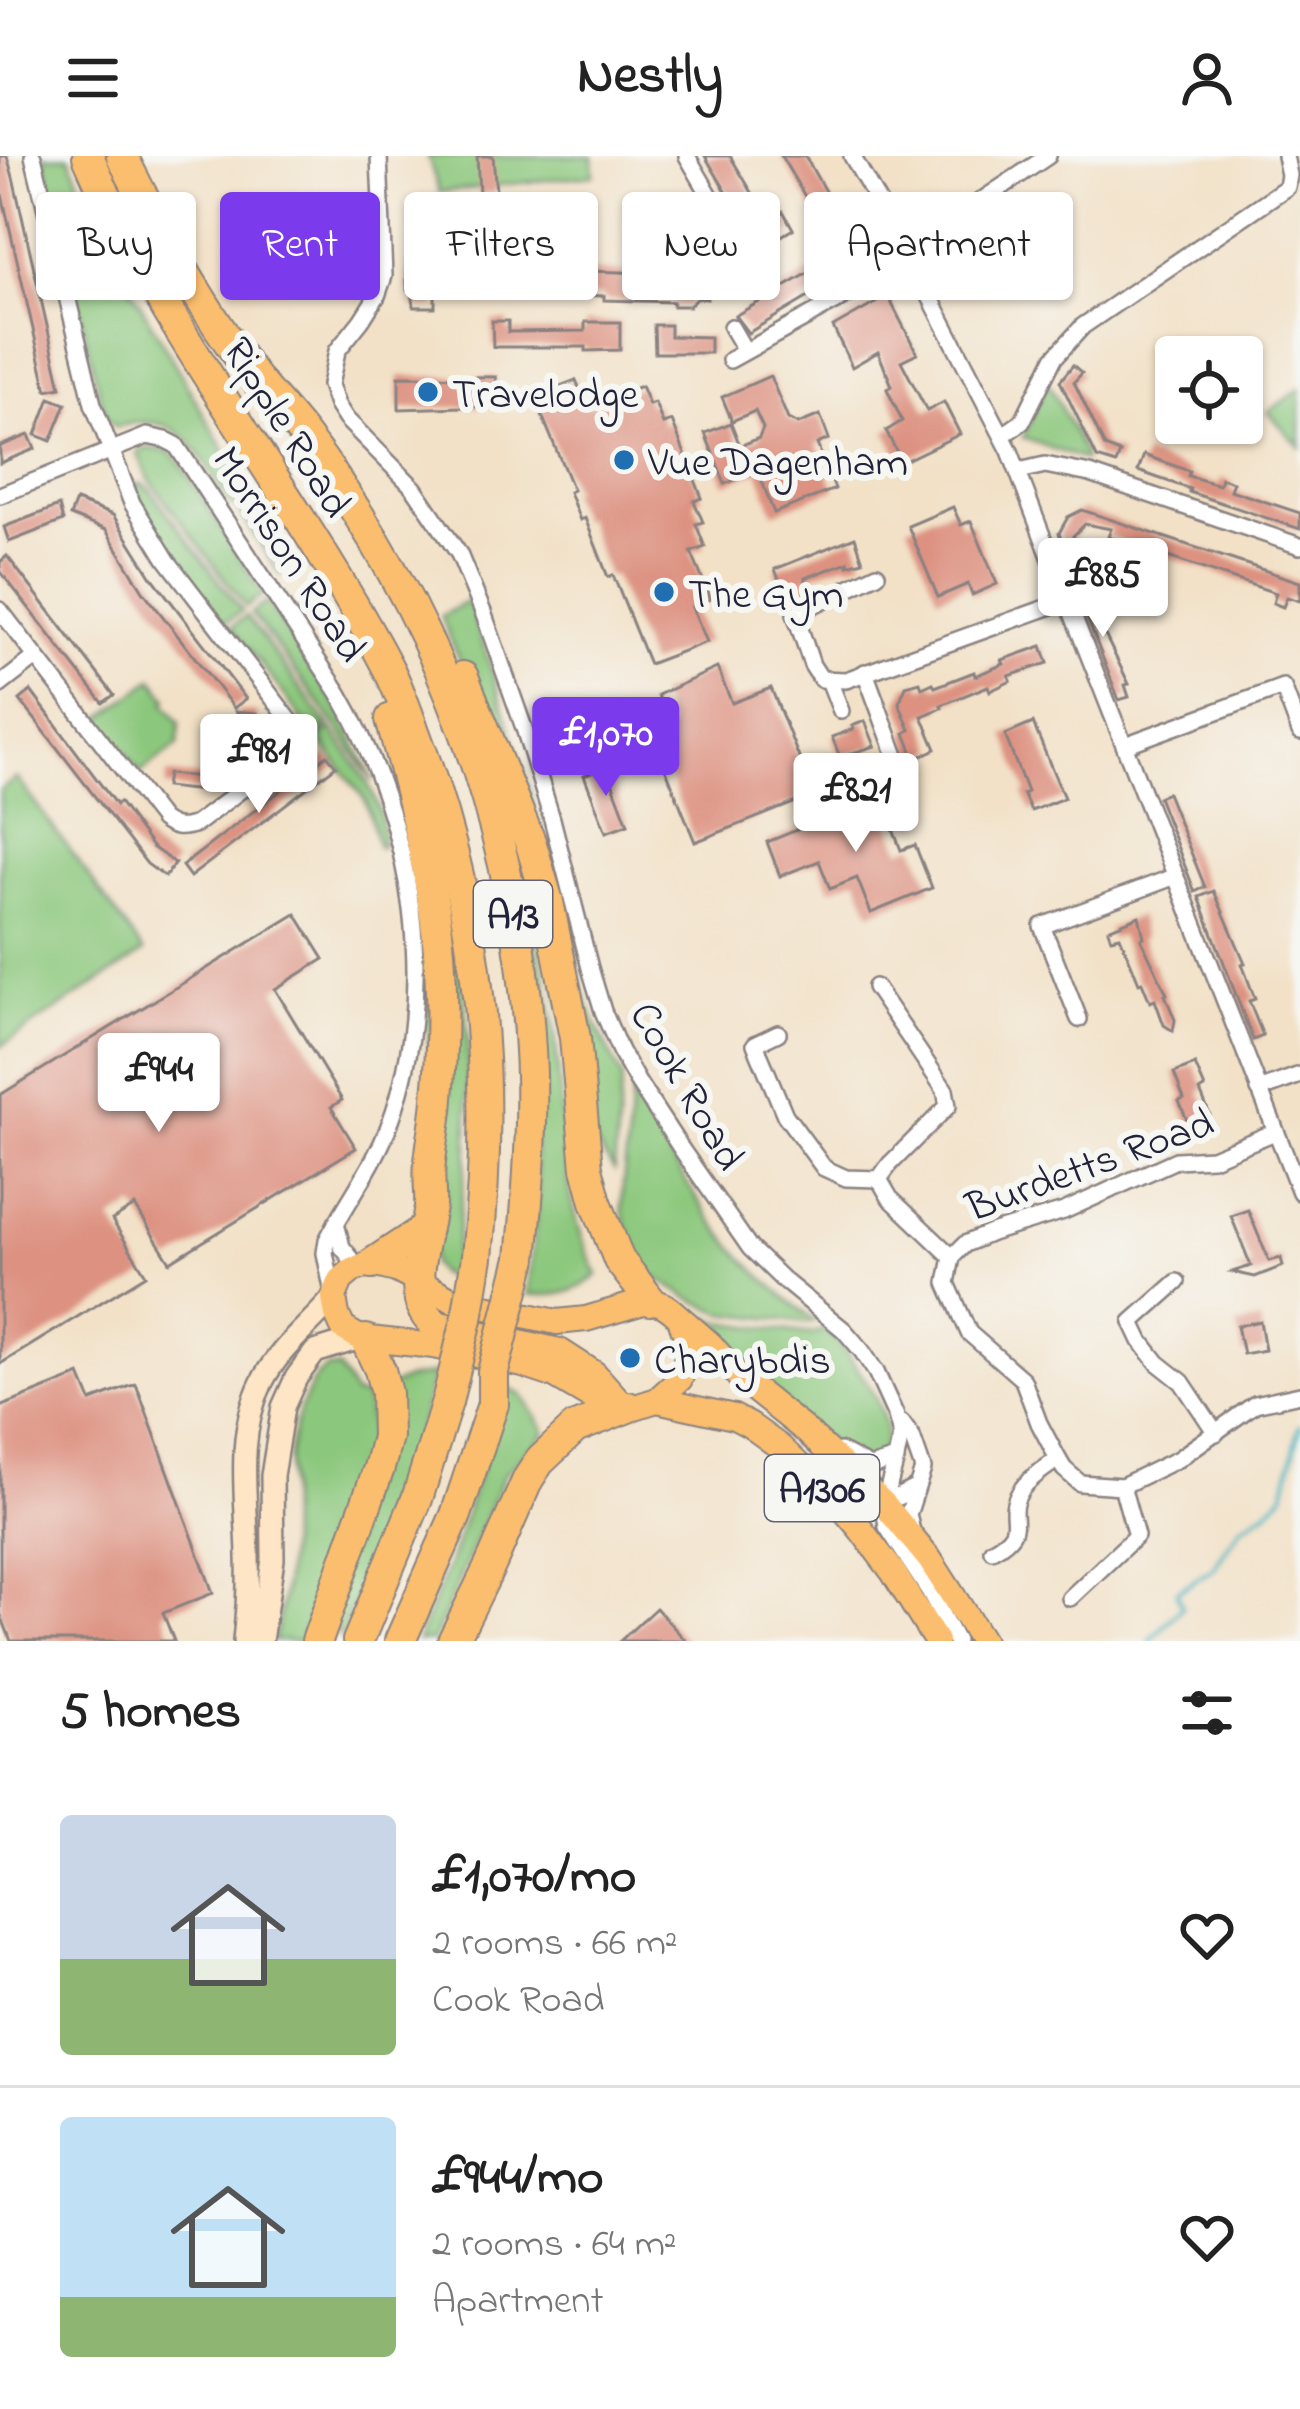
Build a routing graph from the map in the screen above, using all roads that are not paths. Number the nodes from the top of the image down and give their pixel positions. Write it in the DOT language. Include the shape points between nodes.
graph roads {
  1 [pos="33,156"];
  2 [pos="88,156"];
  3 [pos="122,156"];
  4 [pos="379,156"];
  5 [pos="687,156"];
  6 [pos="852,156"];
  7 [pos="1048,156"];
  8 [pos="1285,156"];
  9 [pos="1029,161"];
  10 [pos="708,192"];
  11 [pos="872,192"];
  12 [pos="990,192"];
  13 [pos="832,300"];
  14 [pos="931,300"];
  15 [pos="731,327"];
  16 [pos="1003,435"];
  17 [pos="109,451"];
  18 [pos="1019,471"];
  19 [pos="0,495"];
  20 [pos="1300,546"];
  21 [pos="877,574"];
  22 [pos="402,588"];
  23 [pos="1068,600"];
  24 [pos="0,610"];
  25 [pos="354,611"];
  26 [pos="36,657"];
  27 [pos="865,672"];
  28 [pos="829,680"];
  29 [pos="0,685"];
  30 [pos="841,711"];
  31 [pos="1300,732"];
  32 [pos="1125,745"];
  33 [pos="898,761"];
  34 [pos="1177,876"];
  35 [pos="1034,910"];
  36 [pos="1042,926"];
  37 [pos="874,987"];
  38 [pos="1079,1019"];
  39 [pos="778,1033"];
  40 [pos="1300,1075"];
  41 [pos="1259,1090"];
  42 [pos="1275,1132"];
  43 [pos="879,1179"];
  44 [pos="1300,1192"];
  45 [pos="336,1222"];
  46 [pos="425,1229"];
  47 [pos="952,1257"];
  48 [pos="366,1266"];
  49 [pos="1177,1282"];
  50 [pos="419,1283"];
  51 [pos="334,1297"];
  52 [pos="650,1300"];
  53 [pos="680,1318"];
  54 [pos="363,1339"];
  55 [pos="1299,1394"];
  56 [pos="635,1404"];
  57 [pos="896,1416"];
  58 [pos="806,1432"];
  59 [pos="1216,1433"];
  60 [pos="896,1459"];
  61 [pos="1058,1459"];
  62 [pos="1122,1486"];
  63 [pos="915,1488"];
  64 [pos="884,1504"];
  65 [pos="841,1505"];
  66 [pos="915,1540"];
  67 [pos="992,1550"];
  68 [pos="1070,1598"];
  69 [pos="244,1641"];
  70 [pos="261,1641"];
  71 [pos="317,1641"];
  72 [pos="358,1641"];
  73 [pos="400,1641"];
  74 [pos="453,1641"];
  75 [pos="936,1641"];
  76 [pos="956,1641"];
  77 [pos="982,1641"];
  1 -- 17 [label="street"];
  2 -- 25 [label="highway, Ripple Road / A13" via="144,268"];
  3 -- 22 [label="highway, Ripple Road / A13" via="192,282 252,374 310,442"];
  4 -- 57 [label="street, Cook Road" via="384,275 337,352 330,385 337,404 414,488 459,554 524,728 603,1011 637,1081 750,1248 862,1351"];
  5 -- 10 [label="street"];
  6 -- 11 [label="street"];
  7 -- 9 [label="street"];
  8 -- 16 [label="street" via="1287,187 1083,326 1054,358 1022,422"];
  9 -- 12 [label="street"];
  13 -- 15 [label="street" via="737,355"];
  14 -- 16 [label="street"];
  16 -- 18 [label="street"];
  17 -- 19 [label="street, Morrison Road"];
  17 -- 26 [label="street" via="167,560 292,723 295,738 288,754 196,824 170,826"];
  17 -- 45 [label="street, Morrison Road" via="147,436 184,455 362,734 392,815 412,934 412,1036 385,1136"];
  18 -- 20 [label="street" via="1046,466 1090,475"];
  18 -- 23 [label="street"];
  21 -- 28 [label="street" via="795,614 812,665"];
  22 -- 52 [label="highway, A13" via="466,683 531,844 575,1038 587,1168 620,1260"];
  22 -- 73 [label="highway, A13, bridge" via="452,698 498,842 517,937 531,1124 522,1258 493,1372 493,1404 457,1515"];
  23 -- 27 [label="street"];
  23 -- 32 [label="street"];
  24 -- 26 [label="street"];
  25 -- 46 [label="highway, A13" via="422,837 436,920 440,1060"];
  25 -- 72 [label="highway, A13, bridge" via="389,670 454,856 473,954 487,1128 477,1256 447,1402"];
  26 -- 29 [label="street"];
  27 -- 28 [label="street"];
  27 -- 33 [label="street"];
  28 -- 30 [label="street"];
  31 -- 32 [label="street" via="1283,687"];
  32 -- 34 [label="street"];
  34 -- 36 [label="street"];
  34 -- 41 [label="street"];
  35 -- 36 [label="street"];
  36 -- 38 [label="street"];
  37 -- 43 [label="street" via="948,1106"];
  39 -- 43 [label="street" via="755,1043 785,1115 824,1168"];
  40 -- 41 [label="street"];
  41 -- 42 [label="street"];
  42 -- 44 [label="street"];
  42 -- 47 [label="street, Burdetts Road" via="1212,1158 1175,1160 1064,1211 978,1238"];
  43 -- 47 [label="street"];
  45 -- 48 [label="street" via="343,1247"];
  45 -- 51 [label="street, Morrison Road" via="325,1253"];
  46 -- 48 [label="highway"];
  46 -- 50 [label="highway"];
  47 -- 61 [label="street, Burdetts Road" via="947,1283 969,1333 1023,1380"];
  48 -- 50 [label="main road" via="390,1267"];
  48 -- 51 [label="main road" via="341,1280"];
  49 -- 59 [label="street" via="1132,1322"];
  50 -- 52 [label="main road" via="453,1300 557,1322"];
  50 -- 56 [label="highway" via="431,1322 559,1354"];
  51 -- 54 [label="main road" via="343,1328"];
  51 -- 69 [label="street" via="275,1359 250,1413"];
  52 -- 53 [label="main road"];
  53 -- 56 [label="main road" via="687,1339 680,1379"];
  53 -- 58 [label="main road, A1306"];
  54 -- 56 [label="main road" via="524,1365 599,1402"];
  54 -- 70 [label="street" via="315,1352 283,1407"];
  54 -- 71 [label="highway" via="386,1393 385,1447"];
  55 -- 59 [label="street" via="1255,1404"];
  56 -- 65 [label="main road, A1306" via="751,1426"];
  56 -- 74 [label="highway" via="575,1428 539,1462"];
  57 -- 60 [label="street, Cook Road"];
  57 -- 63 [label="street, Cook Road" via="923,1469"];
  58 -- 60 [label="street" via="870,1467"];
  58 -- 64 [label="main road, A1306"];
  59 -- 62 [label="street"];
  60 -- 64 [label="street, Cook Road"];
  61 -- 62 [label="street" via="1080,1483"];
  61 -- 67 [label="street" via="1021,1489 1014,1532"];
  62 -- 68 [label="street" via="1136,1536"];
  63 -- 64 [label="street"];
  63 -- 66 [label="street, Cook Road" via="908,1515"];
  64 -- 65 [label="street"];
  64 -- 66 [label="main road, A1306"];
  64 -- 76 [label="street" via="887,1527"];
  65 -- 75 [label="main road, A1306"];
  66 -- 77 [label="main road, A1306"];
}
